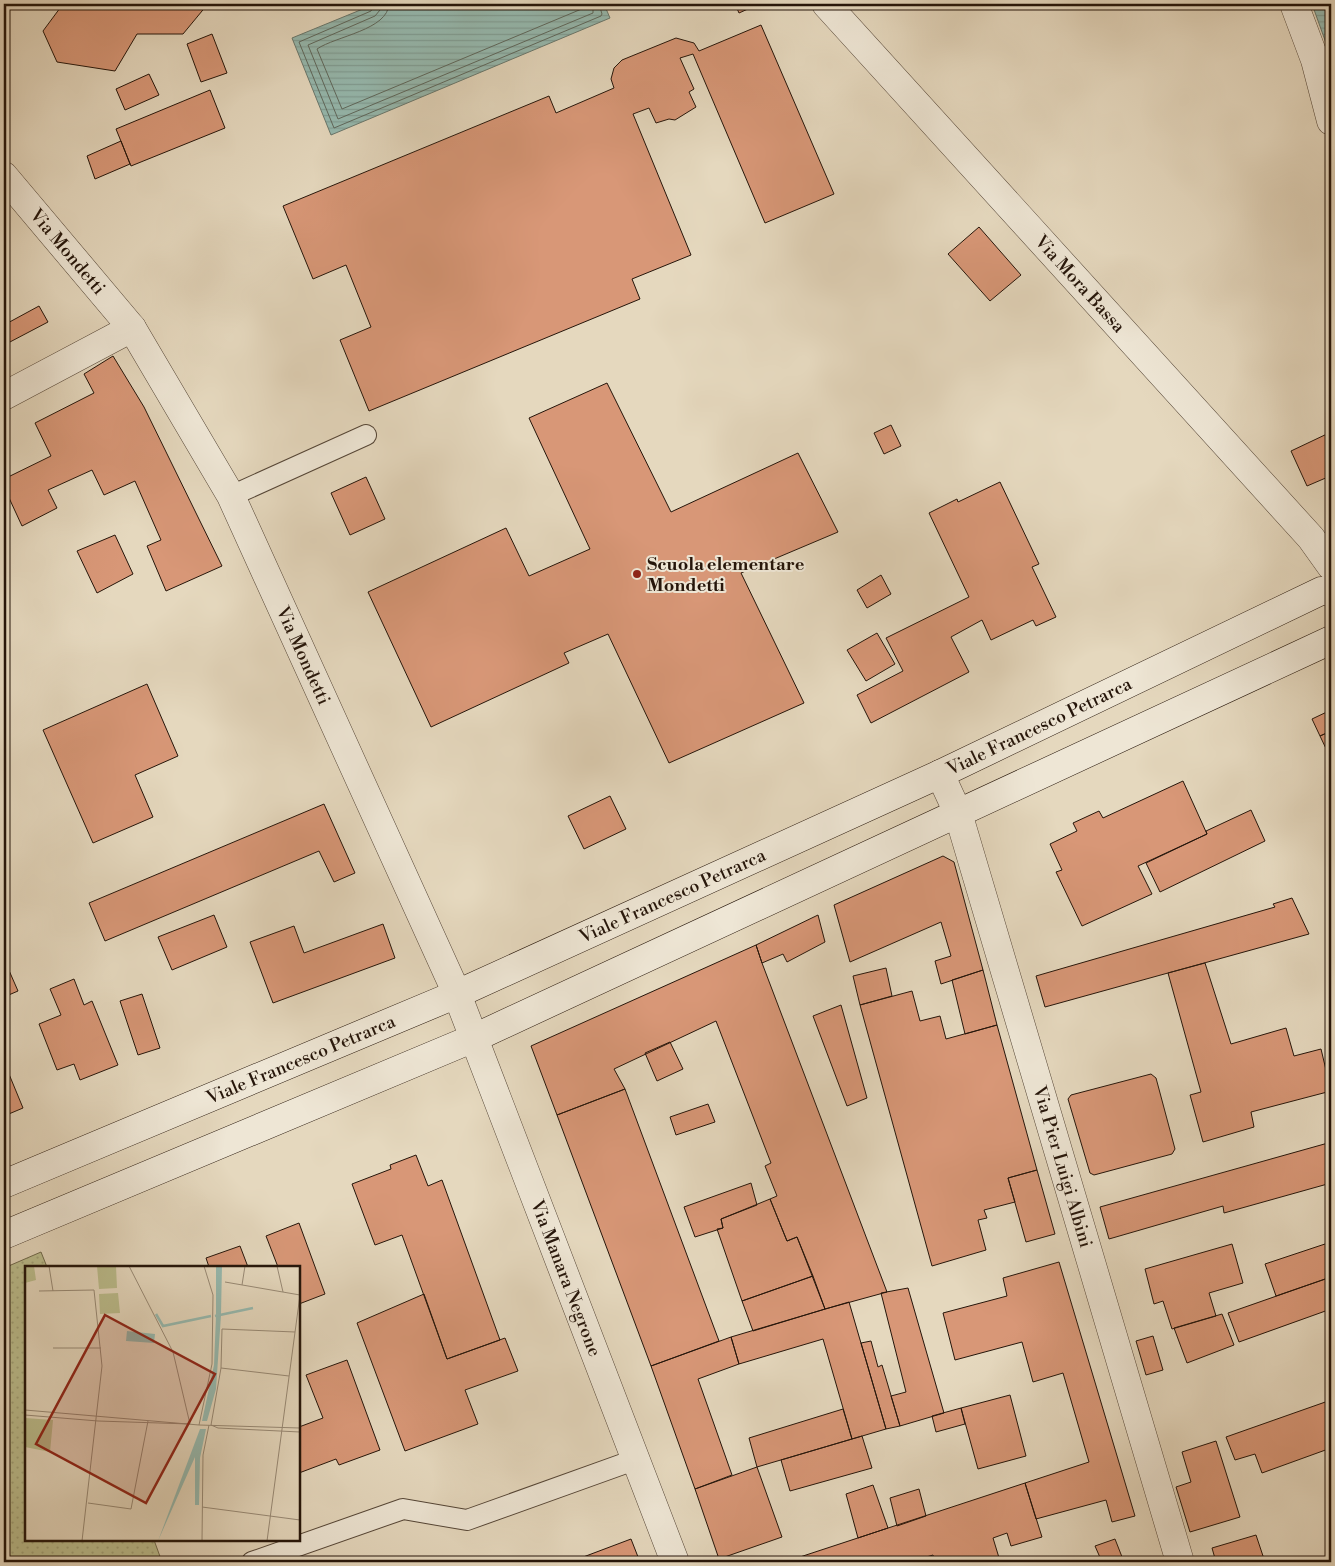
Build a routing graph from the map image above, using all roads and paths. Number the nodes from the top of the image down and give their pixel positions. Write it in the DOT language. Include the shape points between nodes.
graph roads {
  1 [pos="826,4"];
  2 [pos="1294,4"];
  3 [pos="1331,122"];
  4 [pos="4,176"];
  5 [pos="132,328"];
  6 [pos="4,396"];
  7 [pos="366,435"];
  8 [pos="231,496"];
  9 [pos="1331,566"];
  10 [pos="1331,591"];
  11 [pos="1331,640"];
  12 [pos="940,774"];
  13 [pos="958,813"];
  14 [pos="457,994"];
  15 [pos="474,1038"];
  16 [pos="4,1184"];
  17 [pos="4,1235"];
  18 [pos="637,1459"];
  19 [pos="252,1562"];
  20 [pos="675,1562"];
  21 [pos="1180,1562"];
  1 -- 9 [label="street, Via Mora Bassa" via="1304,531"];
  2 -- 3 [label="street" via="1315,60"];
  4 -- 5 [label="street, Via Mondetti"];
  5 -- 6 [label="street"];
  5 -- 8 [label="street, Via Mondetti"];
  7 -- 8 [label="lane"];
  8 -- 14 [label="street, Via Mondetti"];
  10 -- 12 [label="street, Viale Francesco Petrarca" via="1320,591"];
  11 -- 13 [label="street"];
  12 -- 13 [label="street, Via Pier Luigi Albini"];
  12 -- 14 [label="street, Viale Francesco Petrarca"];
  13 -- 15 [label="street"];
  13 -- 21 [label="street, Via Pier Luigi Albini"];
  14 -- 15 [label="street, Via Manara Negrone"];
  14 -- 16 [label="street, Viale Francesco Petrarca"];
  15 -- 17 [label="street"];
  15 -- 18 [label="street, Via Manara Negrone"];
  18 -- 19 [label="lane" via="467,1520 403,1509"];
  18 -- 20 [label="street, Via Manara Negrone"];
}
